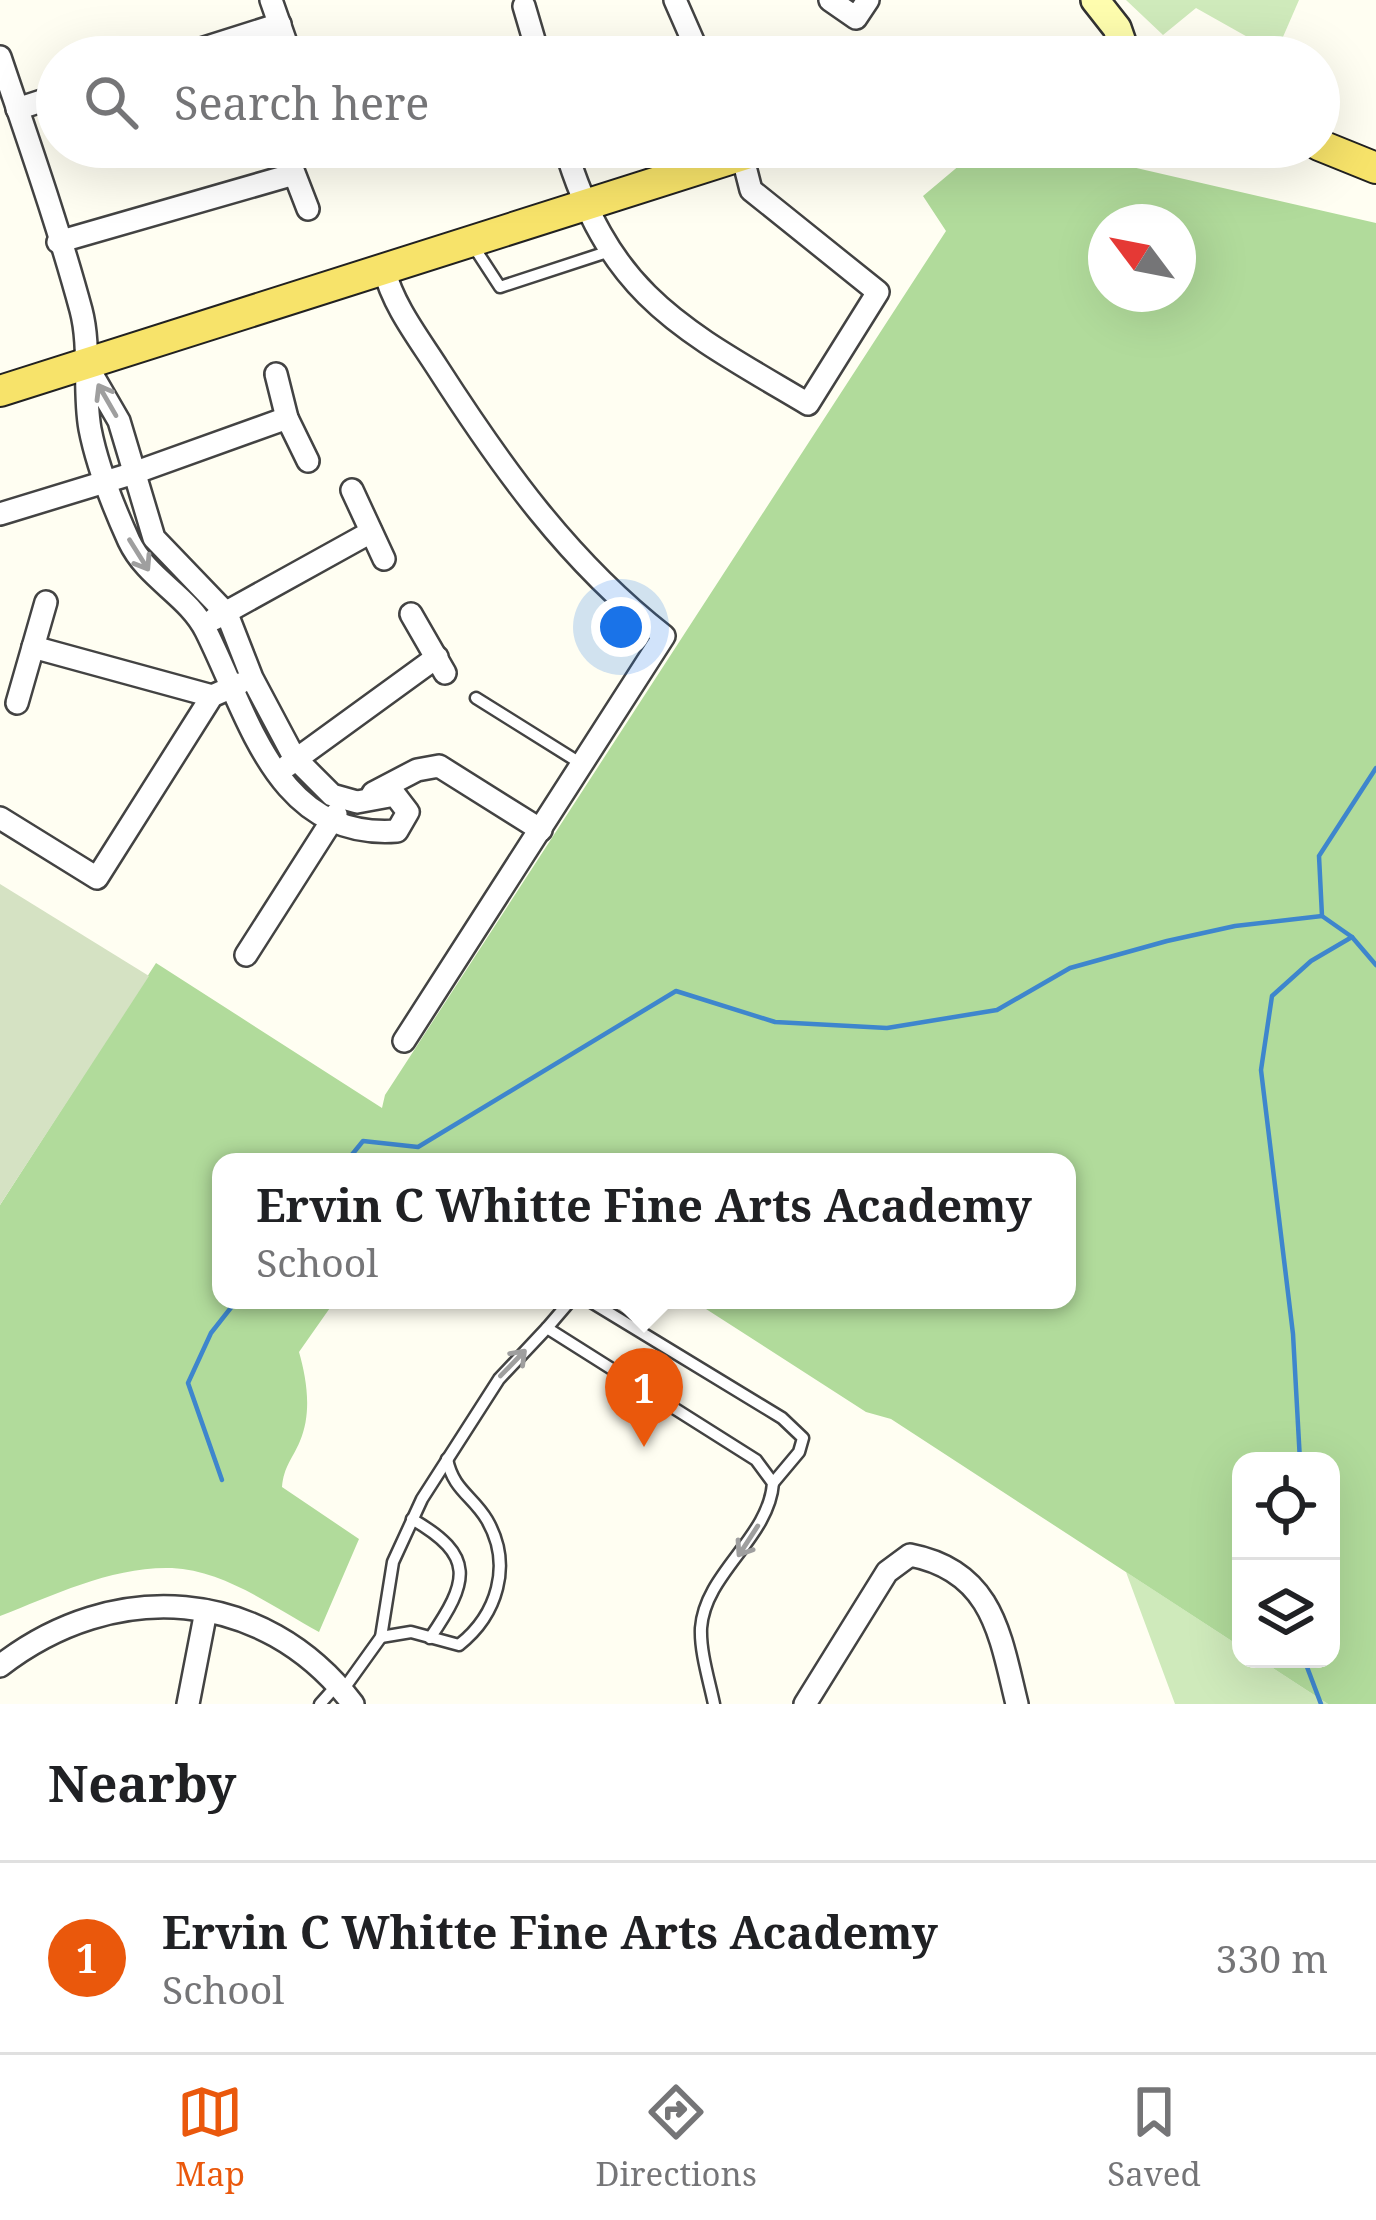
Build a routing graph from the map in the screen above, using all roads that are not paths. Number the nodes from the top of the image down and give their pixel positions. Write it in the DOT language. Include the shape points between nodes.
graph roads {
  1 [pos="272,0"];
  2 [pos="675,0"];
  3 [pos="830,0"];
  4 [pos="868,0"];
  5 [pos="1095,0"];
  6 [pos="524,5"];
  7 [pos="280,24"];
  8 [pos="242,36"];
  9 [pos="284,36"];
  10 [pos="533,36"];
  11 [pos="691,36"];
  12 [pos="1120,36"];
  13 [pos="0,57"];
  14 [pos="36,103"];
  15 [pos="17,109"];
  16 [pos="1340,153"];
  17 [pos="1376,167"];
  18 [pos="289,168"];
  19 [pos="572,168"];
  20 [pos="694,168"];
  21 [pos="750,168"];
  22 [pos="291,175"];
  23 [pos="583,206"];
  24 [pos="308,209"];
  25 [pos="58,242"];
  26 [pos="471,242"];
  27 [pos="611,251"];
  28 [pos="384,269"];
  29 [pos="86,364"];
  30 [pos="276,374"];
  31 [pos="0,392"];
  32 [pos="287,418"];
  33 [pos="308,461"];
  34 [pos="131,475"];
  35 [pos="107,482"];
  36 [pos="352,490"];
  37 [pos="0,514"];
  38 [pos="371,532"];
  39 [pos="384,559"];
  40 [pos="46,602"];
  41 [pos="227,614"];
  42 [pos="411,614"];
  43 [pos="202,624"];
  44 [pos="33,647"];
  45 [pos="252,678"];
  46 [pos="221,692"];
  47 [pos="476,698"];
  48 [pos="16,703"];
  49 [pos="294,757"];
  50 [pos="583,765"];
  51 [pos="279,775"];
  52 [pos="357,802"];
  53 [pos="0,818"];
  54 [pos="327,823"];
  55 [pos="541,830"];
  56 [pos="246,955"];
  57 [pos="404,1041"];
  58 [pos="563,1309"];
  59 [pos="603,1309"];
  60 [pos="547,1328"];
  61 [pos="447,1460"];
  62 [pos="773,1483"];
  63 [pos="412,1519"];
  64 [pos="206,1611"];
  65 [pos="381,1637"];
  66 [pos="430,1638"];
  67 [pos="0,1666"];
  68 [pos="344,1693"];
  69 [pos="188,1704"];
  70 [pos="320,1704"];
  71 [pos="714,1704"];
  72 [pos="805,1704"];
  73 [pos="1017,1704"];
  1 -- 7 [label="street"];
  2 -- 11 [label="street"];
  3 -- 4 [label="street" via="856,18"];
  5 -- 12 [label="street"];
  6 -- 10 [label="street"];
  7 -- 8 [label="street"];
  7 -- 9 [label="street"];
  13 -- 15 [label="street"];
  14 -- 15 [label="street"];
  15 -- 25 [label="street"];
  16 -- 17 [label="main road"];
  18 -- 22 [label="street"];
  19 -- 23 [label="street"];
  20 -- 23 [label="main road"];
  21 -- 27 [label="street" via="751,190 878,292 808,404 678,327"];
  22 -- 24 [label="street"];
  22 -- 25 [label="street"];
  23 -- 26 [label="main road"];
  23 -- 27 [label="street"];
  25 -- 29 [label="street" via="82,314"];
  26 -- 27 [label="lane" via="500,287"];
  26 -- 28 [label="main road"];
  28 -- 29 [label="main road"];
  28 -- 50 [label="street" via="407,320 509,480 664,636"];
  29 -- 31 [label="main road"];
  34 -- 29 [label="street, one-way" via="118,422"];
  29 -- 35 [label="street" via="90,430"];
  30 -- 32 [label="street"];
  32 -- 33 [label="street"];
  32 -- 34 [label="street"];
  34 -- 35 [label="street"];
  34 -- 41 [label="street" via="154,538"];
  35 -- 37 [label="street"];
  35 -- 43 [label="street, one-way" via="141,562"];
  36 -- 38 [label="street"];
  38 -- 39 [label="street"];
  38 -- 41 [label="street"];
  40 -- 44 [label="street"];
  41 -- 43 [label="street"];
  41 -- 45 [label="street"];
  42 -- 49 [label="street" via="441,665"];
  43 -- 46 [label="street"];
  44 -- 46 [label="street"];
  44 -- 48 [label="street"];
  45 -- 46 [label="street"];
  45 -- 49 [label="street"];
  46 -- 51 [label="street"];
  46 -- 53 [label="street" via="97,878"];
  47 -- 50 [label="lane"];
  49 -- 51 [label="street"];
  49 -- 52 [label="street" via="314,783"];
  50 -- 55 [label="street"];
  51 -- 54 [label="street"];
  52 -- 54 [label="street"];
  52 -- 54 [label="street" via="395,795 408,812 397,832 364,834"];
  52 -- 55 [label="street" via="440,766"];
  54 -- 56 [label="street"];
  55 -- 57 [label="street"];
  58 -- 60 [label="lane"];
  59 -- 62 [label="lane" via="803,1438"];
  61 -- 60 [label="lane, one-way" via="499,1379"];
  60 -- 62 [label="lane" via="756,1460"];
  61 -- 63 [label="lane"];
  61 -- 66 [label="lane" via="451,1480 486,1519 501,1585 459,1646"];
  62 -- 71 [label="lane, one-way" via="772,1504 705,1607 701,1629"];
  63 -- 65 [label="lane" via="393,1562"];
  63 -- 66 [label="lane" via="445,1538 462,1576"];
  64 -- 67 [label="street" via="142,1605 71,1621"];
  64 -- 68 [label="street" via="250,1622 301,1653"];
  64 -- 69 [label="street"];
  65 -- 66 [label="lane"];
  65 -- 68 [label="lane"];
  68 -- 70 [label="lane"];
  72 -- 73 [label="street" via="887,1572 910,1555 943,1565 992,1607"];
}
